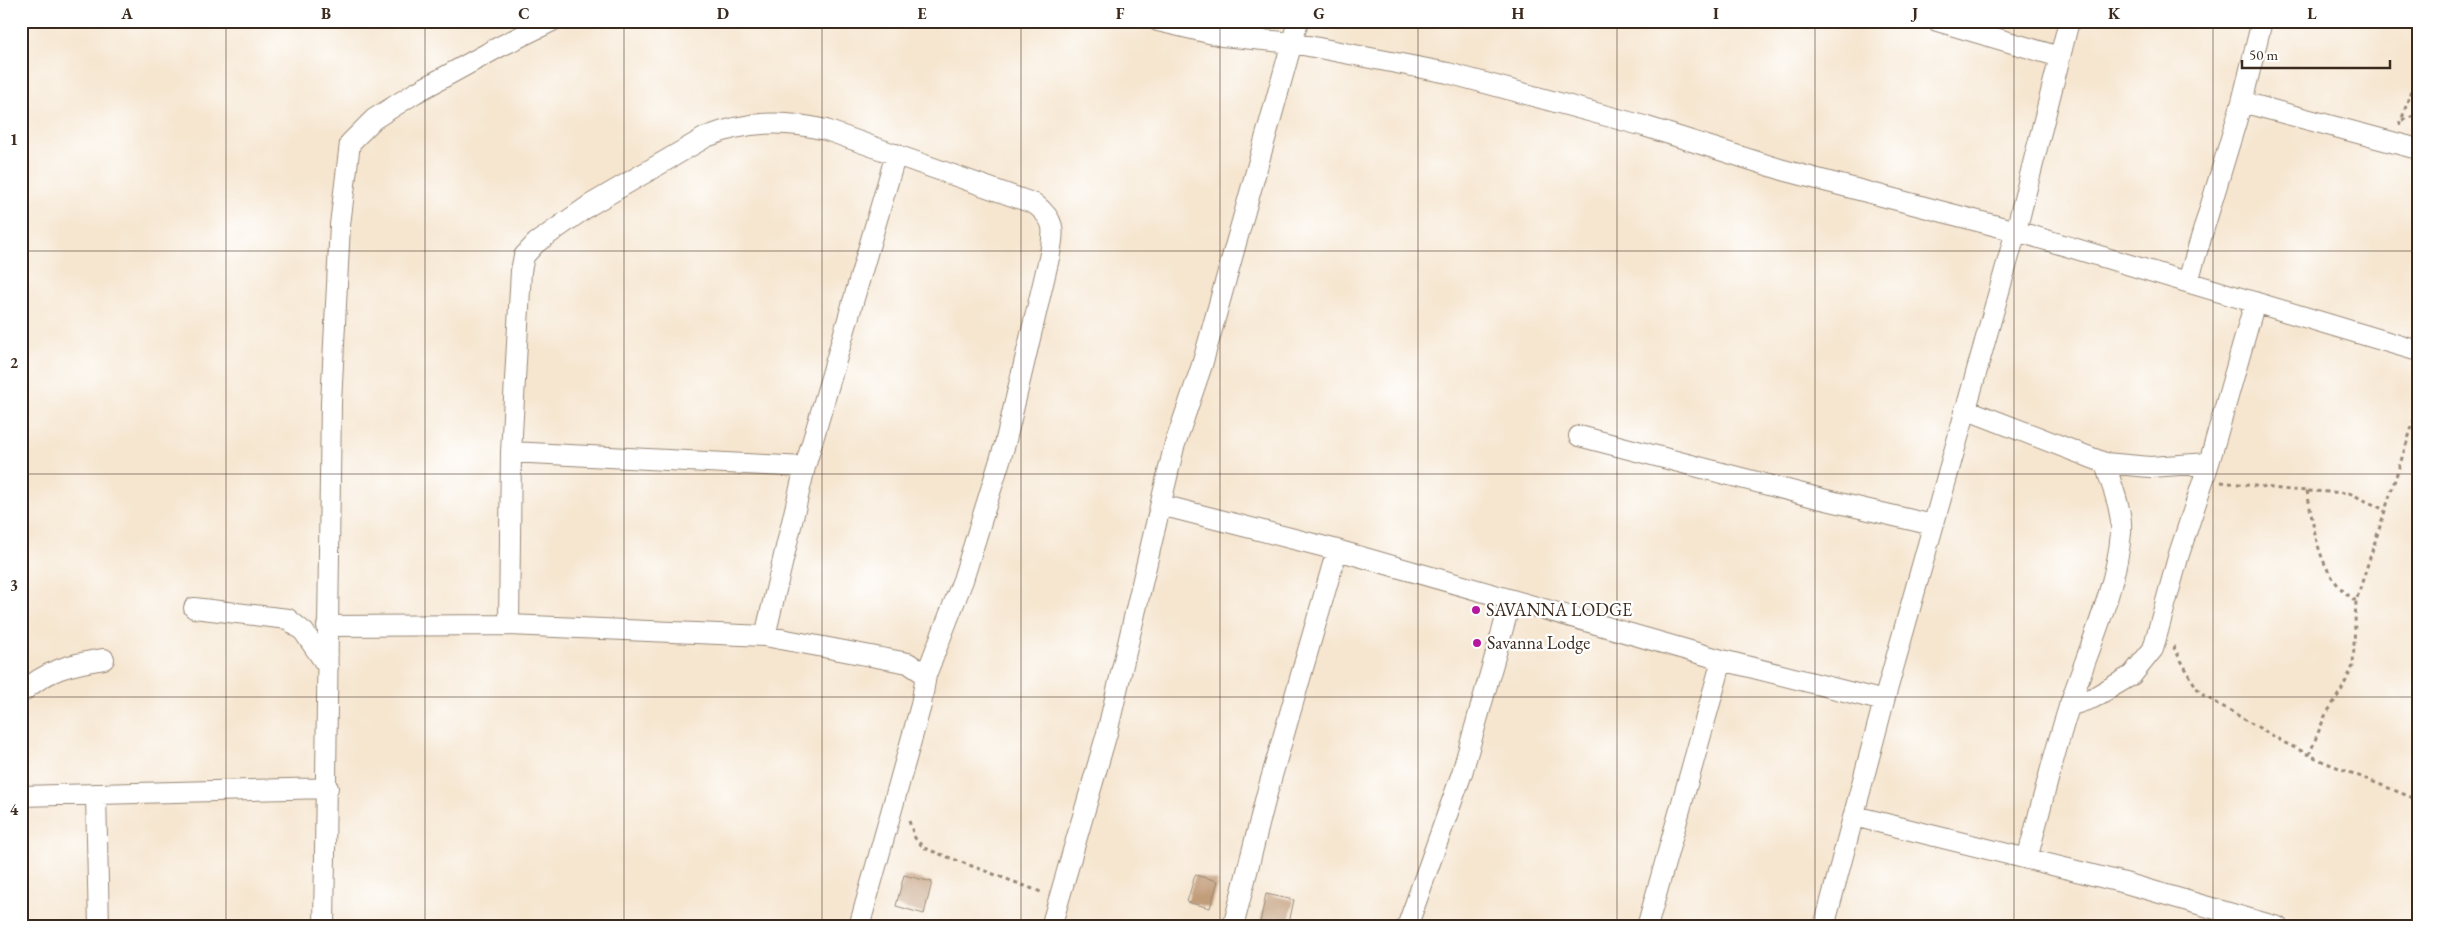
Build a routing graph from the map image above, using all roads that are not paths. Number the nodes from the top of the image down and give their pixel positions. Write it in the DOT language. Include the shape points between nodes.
graph roads {
  1 [pos="552,21"];
  2 [pos="1158,21"];
  3 [pos="1298,21"];
  4 [pos="1937,21"];
  5 [pos="2069,21"];
  6 [pos="2262,21"];
  7 [pos="1293,43"];
  8 [pos="2060,57"];
  9 [pos="2242,102"];
  10 [pos="2418,149"];
  11 [pos="896,154"];
  12 [pos="2016,231"];
  13 [pos="2188,281"];
  14 [pos="2255,302"];
  15 [pos="2418,351"];
  16 [pos="1965,409"];
  17 [pos="1579,436"];
  18 [pos="511,452"];
  19 [pos="2105,463"];
  20 [pos="805,467"];
  21 [pos="2206,471"];
  22 [pos="1161,505"];
  23 [pos="1933,525"];
  24 [pos="1337,550"];
  25 [pos="1511,600"];
  26 [pos="194,608"];
  27 [pos="509,625"];
  28 [pos="327,626"];
  29 [pos="766,636"];
  30 [pos="104,659"];
  31 [pos="1722,660"];
  32 [pos="328,667"];
  33 [pos="926,675"];
  34 [pos="21,693"];
  35 [pos="1884,701"];
  36 [pos="2069,706"];
  37 [pos="328,788"];
  38 [pos="96,795"];
  39 [pos="21,796"];
  40 [pos="1854,816"];
  41 [pos="2027,859"];
  42 [pos="99,927"];
  43 [pos="324,927"];
  44 [pos="859,927"];
  45 [pos="1051,927"];
  46 [pos="1233,927"];
  47 [pos="1407,927"];
  48 [pos="1647,927"];
  49 [pos="1824,927"];
  50 [pos="2278,927"];
  1 -- 28 [label="street" via="498,47 374,118 350,143 340,226 331,403"];
  2 -- 7 [label="street" via="1222,36"];
  3 -- 7 [label="street"];
  4 -- 8 [label="street"];
  5 -- 8 [label="street"];
  6 -- 9 [label="street"];
  7 -- 12 [label="street" via="1448,73 1644,126 1783,170"];
  7 -- 22 [label="street" via="1202,365 1174,447"];
  8 -- 12 [label="street"];
  9 -- 10 [label="street"];
  9 -- 13 [label="street"];
  11 -- 18 [label="street" via="807,125 744,124 706,136 590,206 536,243 528,250 522,263"];
  11 -- 20 [label="street"];
  11 -- 33 [label="street" via="1035,204 1046,213 1052,225 1050,254 1005,444 963,580"];
  12 -- 13 [label="street"];
  12 -- 16 [label="street"];
  13 -- 14 [label="street"];
  14 -- 15 [label="street"];
  14 -- 21 [label="street"];
  16 -- 19 [label="street"];
  16 -- 23 [label="street"];
  17 -- 23 [label="street"];
  18 -- 20 [label="street"];
  18 -- 27 [label="street"];
  19 -- 21 [label="street"];
  19 -- 36 [label="street" via="2120,514 2117,560"];
  20 -- 29 [label="street"];
  21 -- 36 [label="street" via="2153,650 2132,675 2093,698"];
  22 -- 24 [label="street"];
  22 -- 45 [label="street" via="1107,733"];
  23 -- 35 [label="street"];
  24 -- 25 [label="street"];
  24 -- 46 [label="street" via="1267,793"];
  25 -- 31 [label="street"];
  25 -- 47 [label="street" via="1462,773"];
  26 -- 32 [label="street" via="288,619 304,632"];
  27 -- 28 [label="street"];
  27 -- 29 [label="street"];
  28 -- 32 [label="street"];
  29 -- 33 [label="street" via="908,663"];
  30 -- 34 [label="street" via="71,664 46,674"];
  31 -- 35 [label="street"];
  31 -- 48 [label="street"];
  32 -- 37 [label="street"];
  33 -- 44 [label="street" via="921,705"];
  35 -- 40 [label="street"];
  36 -- 41 [label="street"];
  37 -- 38 [label="street"];
  37 -- 43 [label="street"];
  38 -- 39 [label="street"];
  38 -- 42 [label="street"];
  40 -- 41 [label="street"];
  40 -- 49 [label="street"];
  41 -- 50 [label="street"];
}
